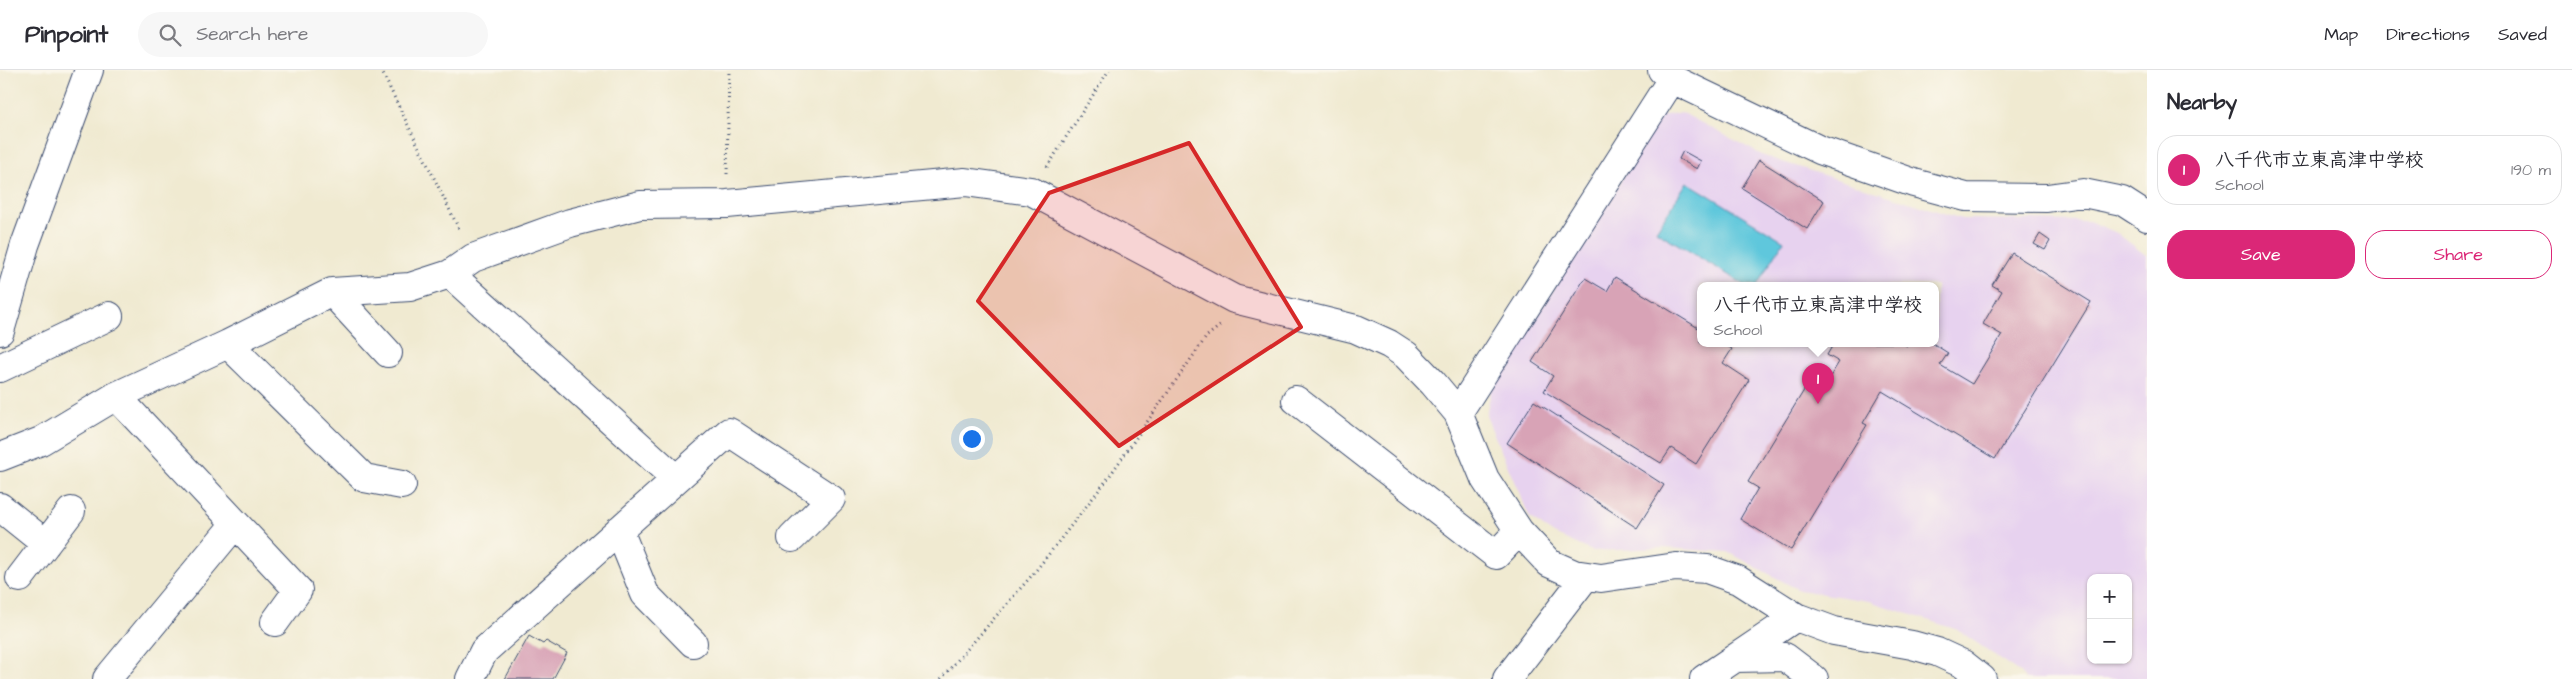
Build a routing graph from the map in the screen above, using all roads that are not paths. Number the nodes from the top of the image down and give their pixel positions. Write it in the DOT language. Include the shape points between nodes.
graph roads {
  1 [pos="89,70"];
  2 [pos="1667,75"];
  3 [pos="2147,217"];
  4 [pos="450,274"];
  5 [pos="332,292"];
  6 [pos="109,316"];
  7 [pos="0,331"];
  8 [pos="228,344"];
  9 [pos="388,353"];
  10 [pos="0,368"];
  11 [pos="116,396"];
  12 [pos="1296,400"];
  13 [pos="1458,414"];
  14 [pos="0,457"];
  15 [pos="676,479"];
  16 [pos="402,485"];
  17 [pos="0,507"];
  18 [pos="71,512"];
  19 [pos="235,524"];
  20 [pos="619,530"];
  21 [pos="1519,531"];
  22 [pos="792,538"];
  23 [pos="46,544"];
  24 [pos="1586,576"];
  25 [pos="20,578"];
  26 [pos="1796,617"];
  27 [pos="275,622"];
  28 [pos="693,643"];
  29 [pos="1735,658"];
  30 [pos="107,679"];
  31 [pos="470,679"];
  32 [pos="1507,679"];
  33 [pos="1704,679"];
  34 [pos="1814,679"];
  35 [pos="1982,679"];
  1 -- 7 [label="street" via="25,245"];
  2 -- 3 [label="street" via="1820,150 1922,185 1966,197 2047,198 2082,193 2122,201"];
  2 -- 13 [label="street"];
  4 -- 5 [label="street" via="410,287"];
  4 -- 13 [label="street" via="473,258 570,223 640,205 727,204 965,182 1031,191 1234,299 1356,329 1389,344 1406,355 1434,383"];
  4 -- 15 [label="street"];
  5 -- 8 [label="street"];
  5 -- 9 [label="street"];
  6 -- 10 [label="street"];
  8 -- 11 [label="street"];
  8 -- 16 [label="street" via="364,478"];
  11 -- 14 [label="street" via="41,441"];
  11 -- 19 [label="street"];
  12 -- 21 [label="street" via="1496,555"];
  13 -- 21 [label="street" via="1485,479"];
  15 -- 20 [label="street"];
  15 -- 22 [label="street" via="729,432 831,499"];
  17 -- 23 [label="street"];
  18 -- 23 [label="street"];
  19 -- 27 [label="street" via="298,590"];
  19 -- 30 [label="street"];
  20 -- 28 [label="street" via="645,594"];
  20 -- 31 [label="street" via="484,652"];
  21 -- 24 [label="street" via="1549,562"];
  23 -- 25 [label="street"];
  24 -- 26 [label="street" via="1601,578 1676,567 1707,569 1738,580"];
  24 -- 32 [label="street"];
  26 -- 29 [label="street"];
  26 -- 35 [label="street" via="1834,631 1937,652 1963,664"];
  29 -- 33 [label="street"];
  29 -- 34 [label="street" via="1785,656"];
}
